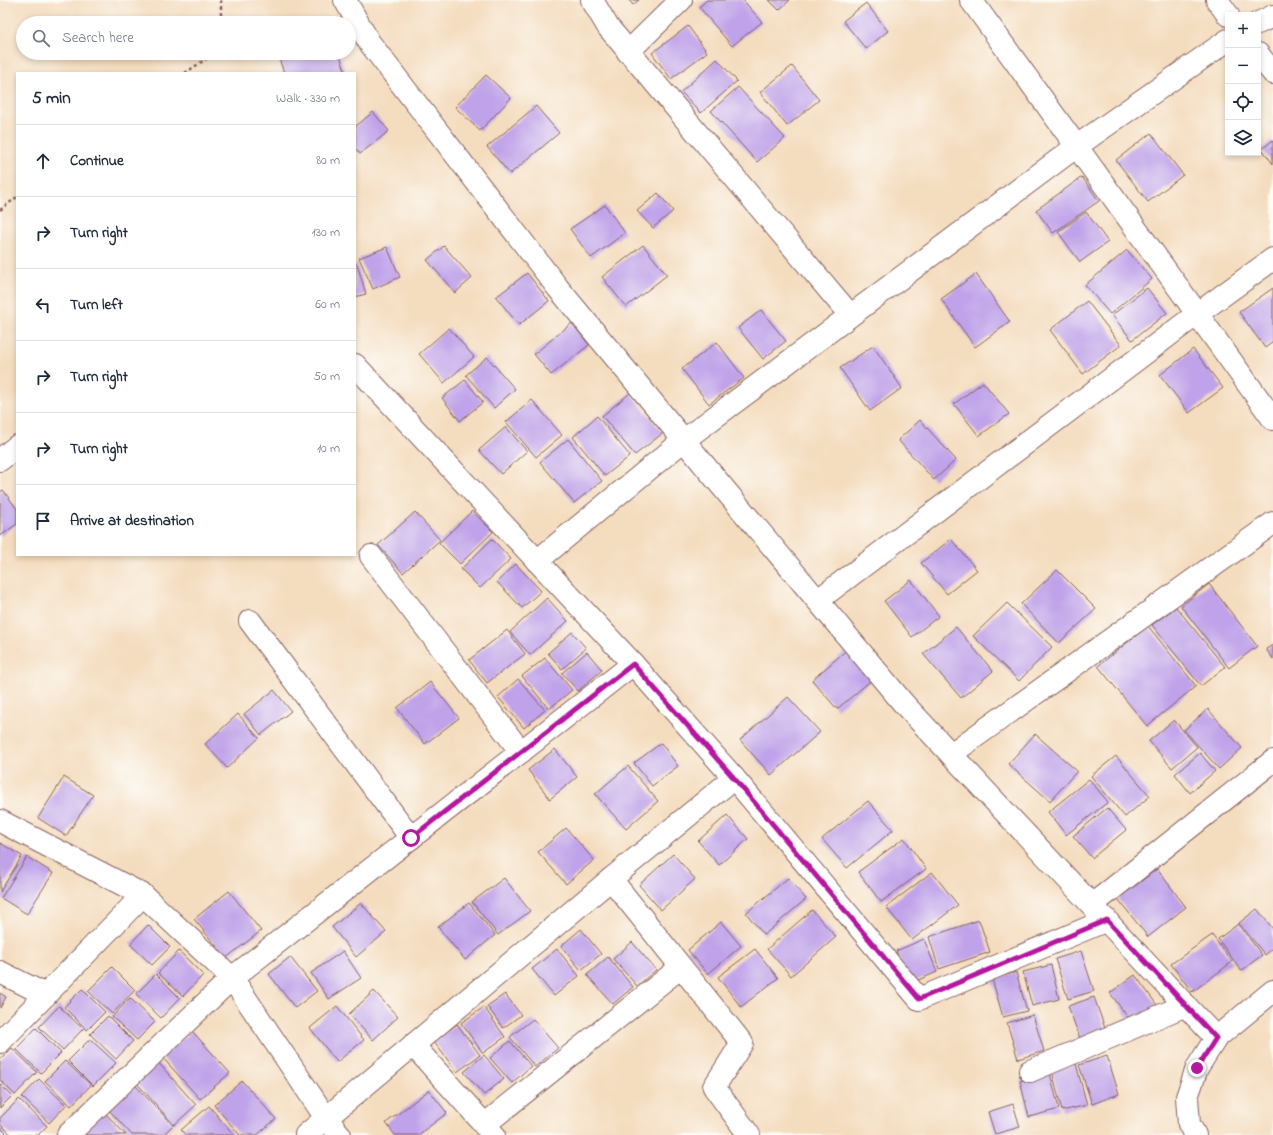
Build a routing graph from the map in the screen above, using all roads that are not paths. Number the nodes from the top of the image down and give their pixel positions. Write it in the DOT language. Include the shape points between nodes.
graph roads {
  1 [pos="592,0"];
  2 [pos="681,0"];
  3 [pos="971,0"];
  4 [pos="1217,0"];
  5 [pos="348,1"];
  6 [pos="1226,12"];
  7 [pos="356,16"];
  8 [pos="1273,16"];
  9 [pos="356,17"];
  10 [pos="1261,22"];
  11 [pos="1225,42"];
  12 [pos="628,52"];
  13 [pos="1261,58"];
  14 [pos="1273,73"];
  15 [pos="1077,146"];
  16 [pos="1273,259"];
  17 [pos="1197,314"];
  18 [pos="850,316"];
  19 [pos="356,367"];
  20 [pos="1273,419"];
  21 [pos="684,440"];
  22 [pos="16,447"];
  23 [pos="0,460"];
  24 [pos="1273,523"];
  25 [pos="371,556"];
  26 [pos="537,561"];
  27 [pos="818,600"];
  28 [pos="250,621"];
  29 [pos="633,664"];
  30 [pos="522,752"];
  31 [pos="951,754"];
  32 [pos="1273,761"];
  33 [pos="734,778"];
  34 [pos="0,821"];
  35 [pos="411,838"];
  36 [pos="611,879"];
  37 [pos="142,896"];
  38 [pos="1100,912"];
  39 [pos="681,967"];
  40 [pos="0,972"];
  41 [pos="232,978"];
  42 [pos="1273,991"];
  43 [pos="46,995"];
  44 [pos="1186,1006"];
  45 [pos="1216,1038"];
  46 [pos="0,1042"];
  47 [pos="413,1045"];
  48 [pos="1030,1071"];
  49 [pos="326,1118"];
  50 [pos="489,1130"];
  51 [pos="68,1135"];
  52 [pos="306,1135"];
  53 [pos="340,1135"];
  54 [pos="750,1135"];
  55 [pos="1195,1135"];
  1 -- 12 [label="street" via="608,27"];
  2 -- 12 [label="street"];
  3 -- 15 [label="street"];
  4 -- 6 [label="street"];
  5 -- 7 [label="street"];
  8 -- 10 [label="street"];
  9 -- 21 [label="street" via="369,42 558,288"];
  11 -- 15 [label="street"];
  12 -- 18 [label="street"];
  13 -- 14 [label="street"];
  15 -- 17 [label="street"];
  15 -- 18 [label="street"];
  16 -- 17 [label="street"];
  17 -- 20 [label="street"];
  17 -- 27 [label="street"];
  18 -- 21 [label="street"];
  19 -- 26 [label="street"];
  21 -- 26 [label="street"];
  21 -- 27 [label="street"];
  22 -- 23 [label="street"];
  24 -- 31 [label="street"];
  25 -- 30 [label="street"];
  26 -- 29 [label="street"];
  27 -- 31 [label="street" via="904,704"];
  28 -- 35 [label="street"];
  29 -- 30 [label="street"];
  29 -- 33 [label="street"];
  30 -- 35 [label="street"];
  31 -- 38 [label="street"];
  32 -- 38 [label="street"];
  33 -- 36 [label="street"];
  33 -- 38 [label="street" via="919,999"];
  34 -- 37 [label="street"];
  35 -- 41 [label="street"];
  36 -- 39 [label="street"];
  36 -- 47 [label="street"];
  37 -- 41 [label="street"];
  37 -- 43 [label="street"];
  38 -- 44 [label="street"];
  39 -- 50 [label="street"];
  39 -- 54 [label="street" via="742,1043 714,1087"];
  40 -- 43 [label="street"];
  41 -- 49 [label="street"];
  41 -- 51 [label="street"];
  42 -- 45 [label="street"];
  43 -- 46 [label="street"];
  44 -- 45 [label="street"];
  44 -- 48 [label="street"];
  45 -- 55 [label="street" via="1197,1068 1187,1097 1189,1124"];
  47 -- 49 [label="street"];
  47 -- 50 [label="street"];
  49 -- 52 [label="street"];
  49 -- 53 [label="street"];
}
